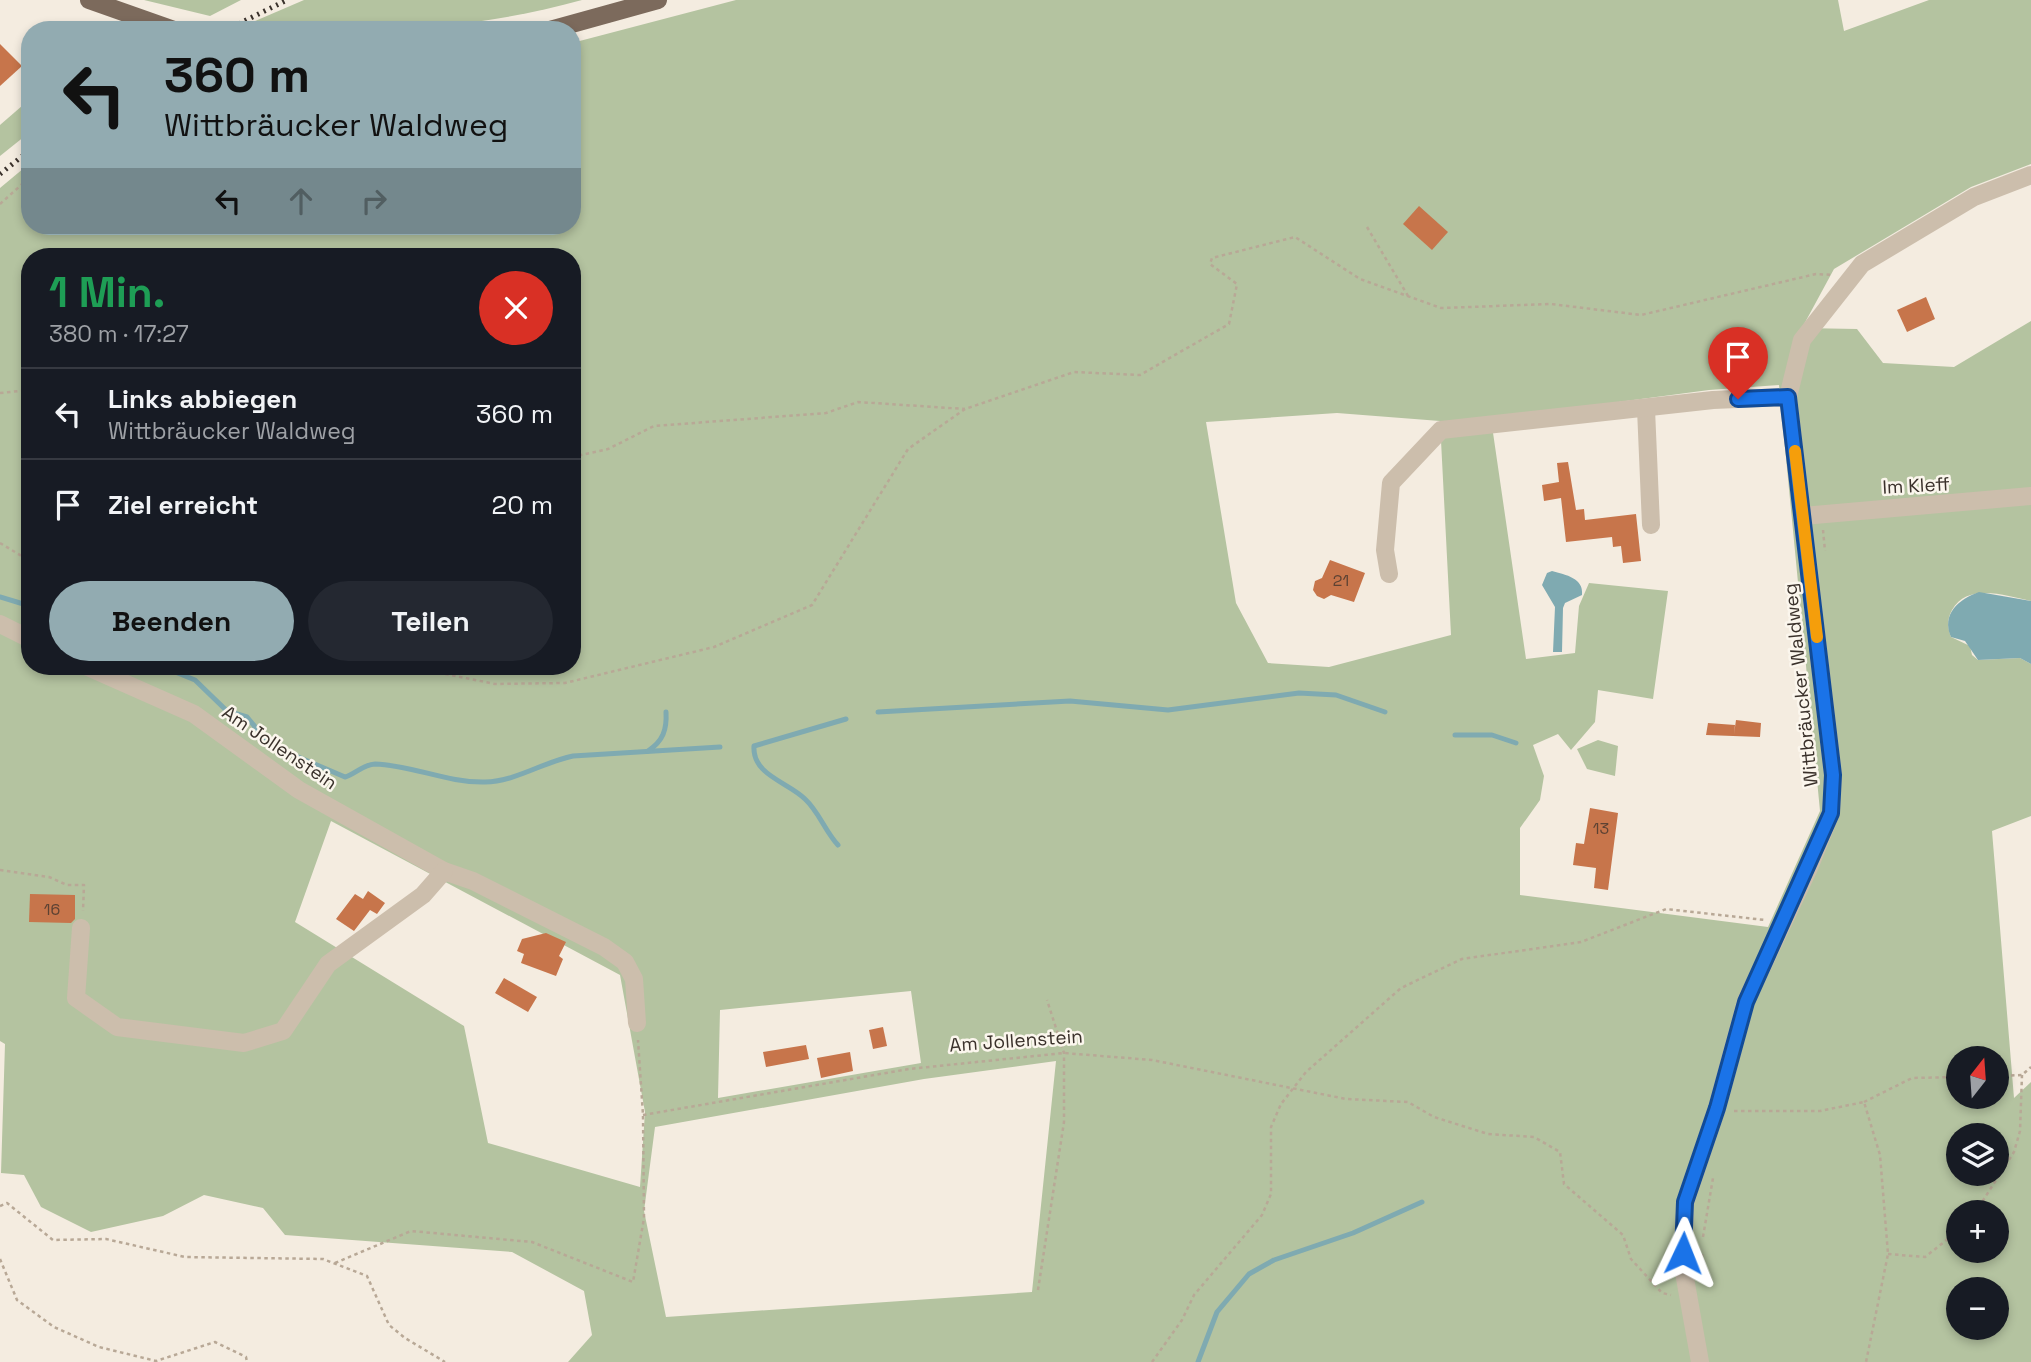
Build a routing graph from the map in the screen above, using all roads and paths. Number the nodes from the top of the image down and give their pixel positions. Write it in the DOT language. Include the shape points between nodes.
graph roads {
  1 [pos="89,0"];
  2 [pos="658,0"];
  3 [pos="148,21"];
  4 [pos="581,21"];
  5 [pos="2031,175"];
  6 [pos="21,185"];
  7 [pos="0,204"];
  8 [pos="1367,227"];
  9 [pos="1853,275"];
  10 [pos="1408,296"];
  11 [pos="21,391"];
  12 [pos="0,393"];
  13 [pos="1788,397"];
  14 [pos="1646,409"];
  15 [pos="965,410"];
  16 [pos="581,455"];
  17 [pos="2031,496"];
  18 [pos="1803,516"];
  19 [pos="1651,525"];
  20 [pos="0,543"];
  21 [pos="21,556"];
  22 [pos="1389,574"];
  23 [pos="0,624"];
  24 [pos="21,634"];
  25 [pos="106,675"];
  26 [pos="451,675"];
  27 [pos="0,870"];
  28 [pos="444,871"];
  29 [pos="1781,922"];
  30 [pos="82,929"];
  31 [pos="1047,1000"];
  32 [pos="637,1023"];
  33 [pos="1064,1053"];
  34 [pos="2031,1068"];
  35 [pos="2022,1075"];
  36 [pos="2009,1076"];
  37 [pos="1946,1077"];
  38 [pos="1292,1088"];
  39 [pos="1864,1102"];
  40 [pos="1717,1108"];
  41 [pos="643,1115"];
  42 [pos="1714,1171"];
  43 [pos="1983,1200"];
  44 [pos="0,1206"];
  45 [pos="1946,1240"];
  46 [pos="1888,1254"];
  47 [pos="0,1259"];
  48 [pos="335,1264"];
  49 [pos="1704,1280"];
  50 [pos="1038,1290"];
  51 [pos="1687,1298"];
  52 [pos="247,1362"];
  53 [pos="445,1362"];
  54 [pos="1152,1362"];
  55 [pos="1700,1362"];
  56 [pos="1866,1362"];
  1 -- 3 [label="main road"];
  2 -- 4 [label="main road"];
  5 -- 9 [label="street, Wittbräucker Waldweg" via="1974,197 1862,264"];
  6 -- 7 [label="path"];
  8 -- 10 [label="path"];
  9 -- 10 [label="path" via="1816,274 1641,314 1551,304 1441,308"];
  9 -- 13 [label="street, Wittbräucker Waldweg" via="1802,340"];
  10 -- 15 [label="path" via="1360,279 1295,237 1212,258 1210,264 1237,284 1229,324 1140,375 1074,372"];
  11 -- 12 [label="path"];
  13 -- 14 [label="street"];
  13 -- 18 [label="street, Wittbräucker Waldweg"];
  14 -- 19 [label="street"];
  14 -- 22 [label="street" via="1441,430 1391,483 1385,550"];
  15 -- 16 [label="path" via="858,402 826,413 654,426 608,449"];
  15 -- 26 [label="path" via="908,449 813,605 715,647 565,683 495,684"];
  17 -- 18 [label="street, Im Kleff"];
  18 -- 29 [label="street, Wittbräucker Waldweg" via="1833,775 1831,813"];
  20 -- 21 [label="path"];
  23 -- 24 [label="street"];
  25 -- 28 [label="street, Am Jollenstein" via="194,714 299,790"];
  27 -- 30 [label="path" via="84,886"];
  28 -- 30 [label="street" via="423,895 328,964 283,1031 244,1043 117,1027 76,998"];
  28 -- 32 [label="street, Am Jollenstein" via="485,887 625,962 634,979"];
  29 -- 38 [label="path" via="1666,909 1581,942 1462,958 1401,988"];
  29 -- 40 [label="street, Wittbräucker Waldweg" via="1746,1002"];
  31 -- 33 [label="path"];
  32 -- 41 [label="path"];
  33 -- 38 [label="path, Am Jollenstein" via="1152,1060"];
  33 -- 41 [label="path, Am Jollenstein" via="909,1069"];
  33 -- 50 [label="path" via="1064,1122"];
  34 -- 35 [label="path"];
  35 -- 36 [label="path"];
  35 -- 43 [label="path" via="2020,1131 2014,1152"];
  37 -- 39 [label="path" via="1912,1078"];
  38 -- 51 [label="path, Am Jollenstein" via="1346,1100 1408,1102 1488,1134 1534,1137 1560,1152 1564,1184 1623,1235 1631,1259 1662,1293"];
  38 -- 54 [label="path" via="1271,1127 1271,1194 1262,1215 1194,1295"];
  39 -- 40 [label="path" via="1820,1111"];
  39 -- 46 [label="path" via="1880,1155"];
  40 -- 51 [label="street, Wittbräucker Waldweg" via="1685,1202"];
  41 -- 48 [label="path" via="644,1218 633,1282 532,1242 411,1231"];
  42 -- 49 [label="path" via="1702,1243"];
  44 -- 48 [label="path" via="7,1203 53,1240 106,1239 185,1257 323,1259"];
  45 -- 46 [label="path" via="1925,1257"];
  46 -- 56 [label="path"];
  47 -- 52 [label="path" via="18,1300 54,1327 99,1347 156,1360 215,1342 246,1357"];
  48 -- 53 [label="path" via="367,1276 389,1325"];
  51 -- 55 [label="street, Wittbräucker Waldweg"];
}
